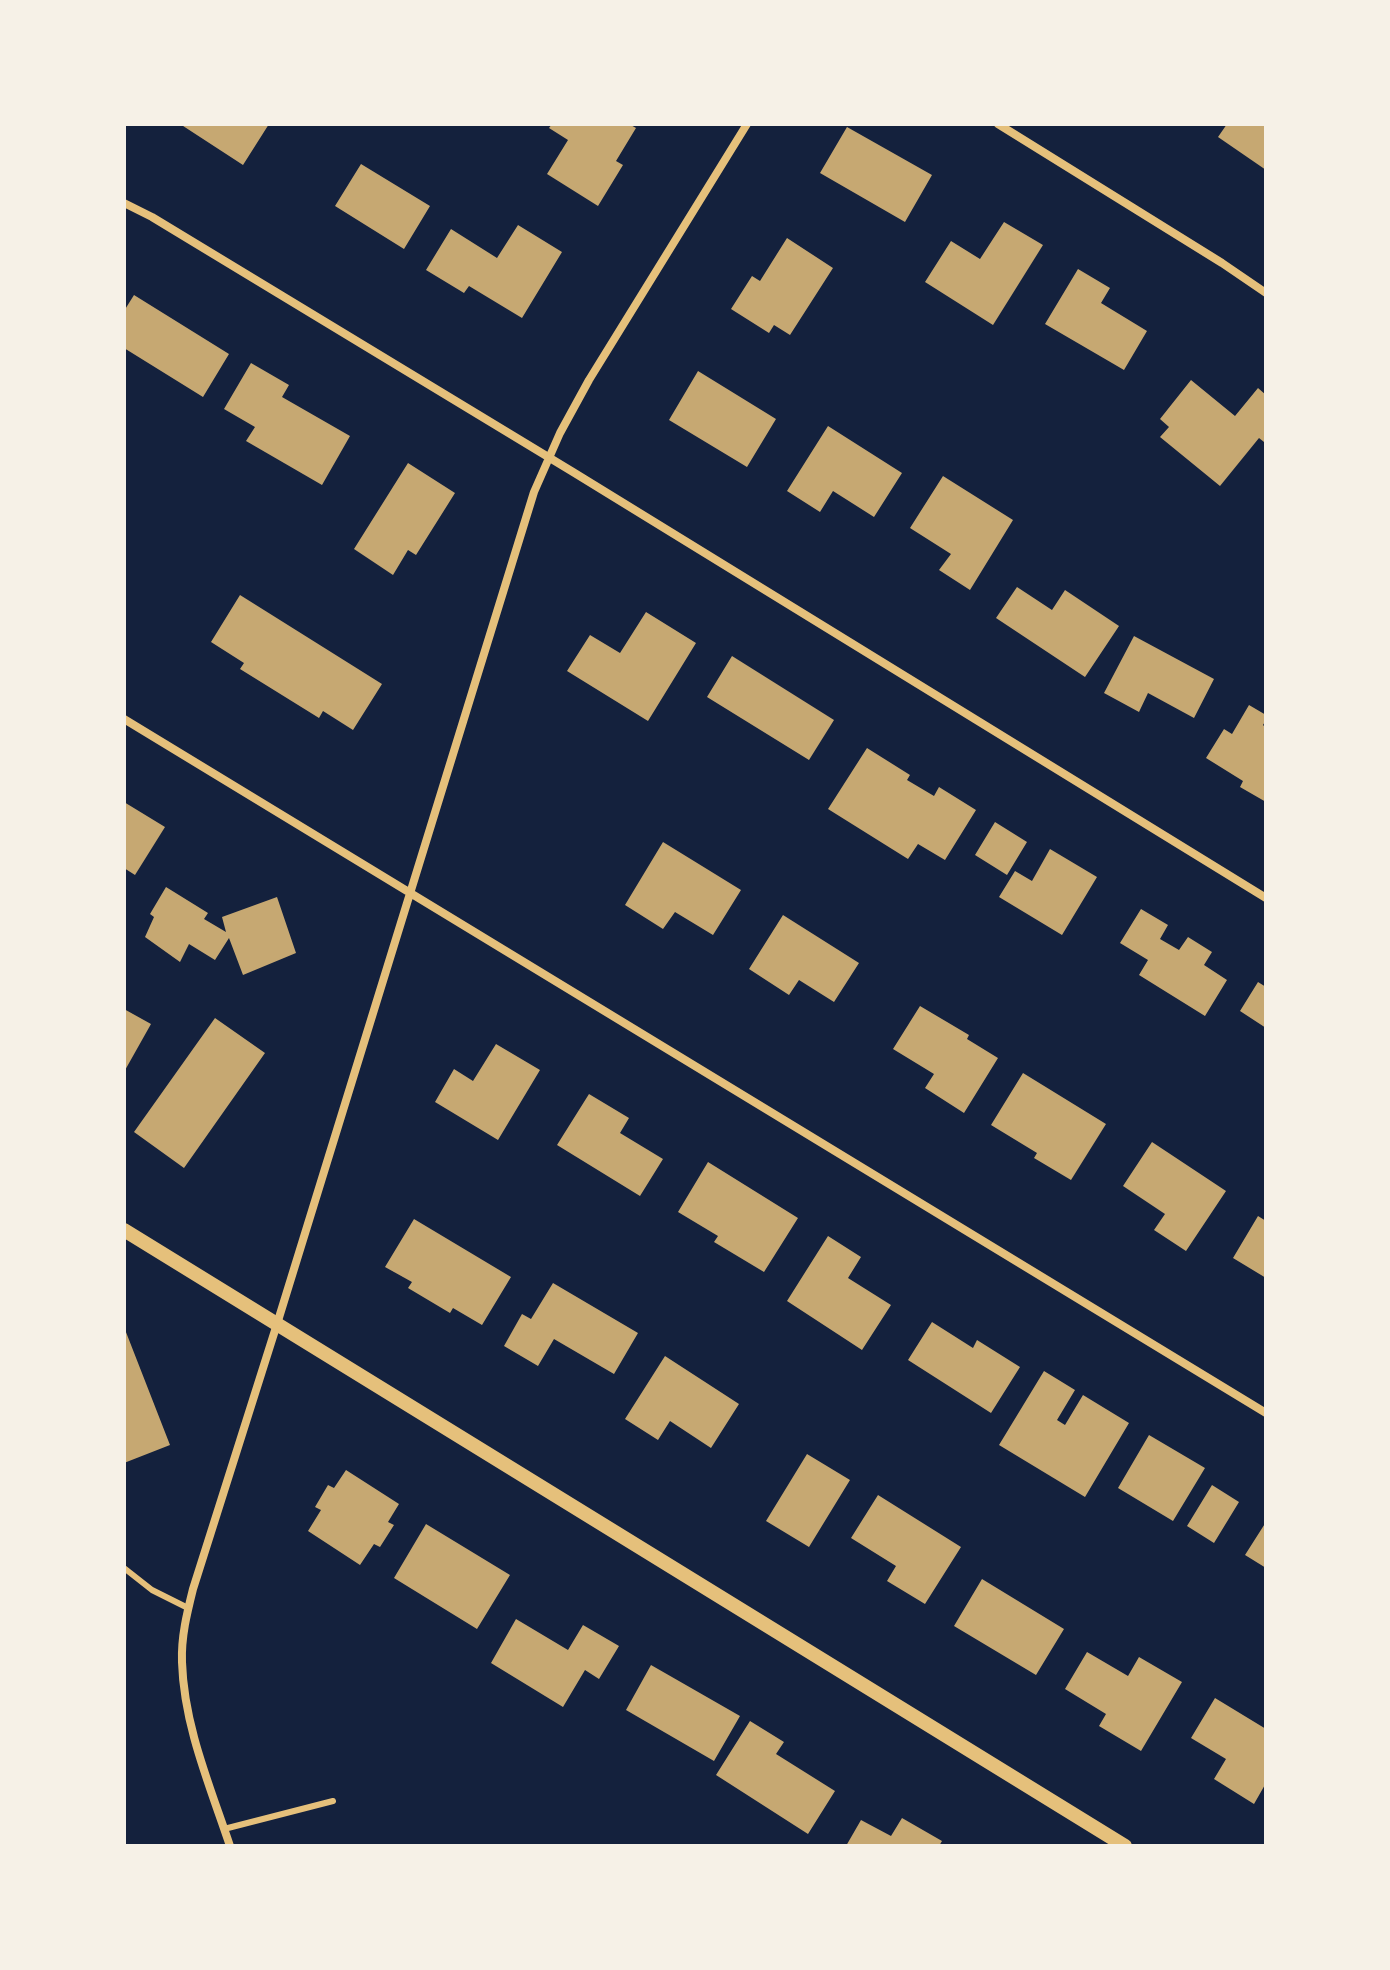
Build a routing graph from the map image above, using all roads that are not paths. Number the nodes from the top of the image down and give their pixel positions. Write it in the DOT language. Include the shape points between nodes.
graph roads {
  1 [pos="747,124"];
  2 [pos="998,124"];
  3 [pos="124,203"];
  4 [pos="1266,293"];
  5 [pos="549,458"];
  6 [pos="124,719"];
  7 [pos="410,891"];
  8 [pos="1266,898"];
  9 [pos="124,1230"];
  10 [pos="277,1324"];
  11 [pos="1266,1413"];
  12 [pos="124,1568"];
  13 [pos="188,1608"];
  14 [pos="333,1801"];
  15 [pos="224,1829"];
  16 [pos="230,1846"];
  17 [pos="1125,1846"];
  1 -- 5 [label="street" via="589,380"];
  2 -- 4 [label="street"];
  3 -- 5 [label="street"];
  5 -- 7 [label="street" via="519,536"];
  5 -- 8 [label="street"];
  6 -- 7 [label="street"];
  7 -- 10 [label="street"];
  7 -- 11 [label="street"];
  9 -- 10 [label="street"];
  10 -- 13 [label="street"];
  10 -- 17 [label="street"];
  12 -- 13 [label="lane"];
  13 -- 15 [label="street" via="182,1660 185,1696"];
  14 -- 15 [label="lane"];
  15 -- 16 [label="street"];
}
